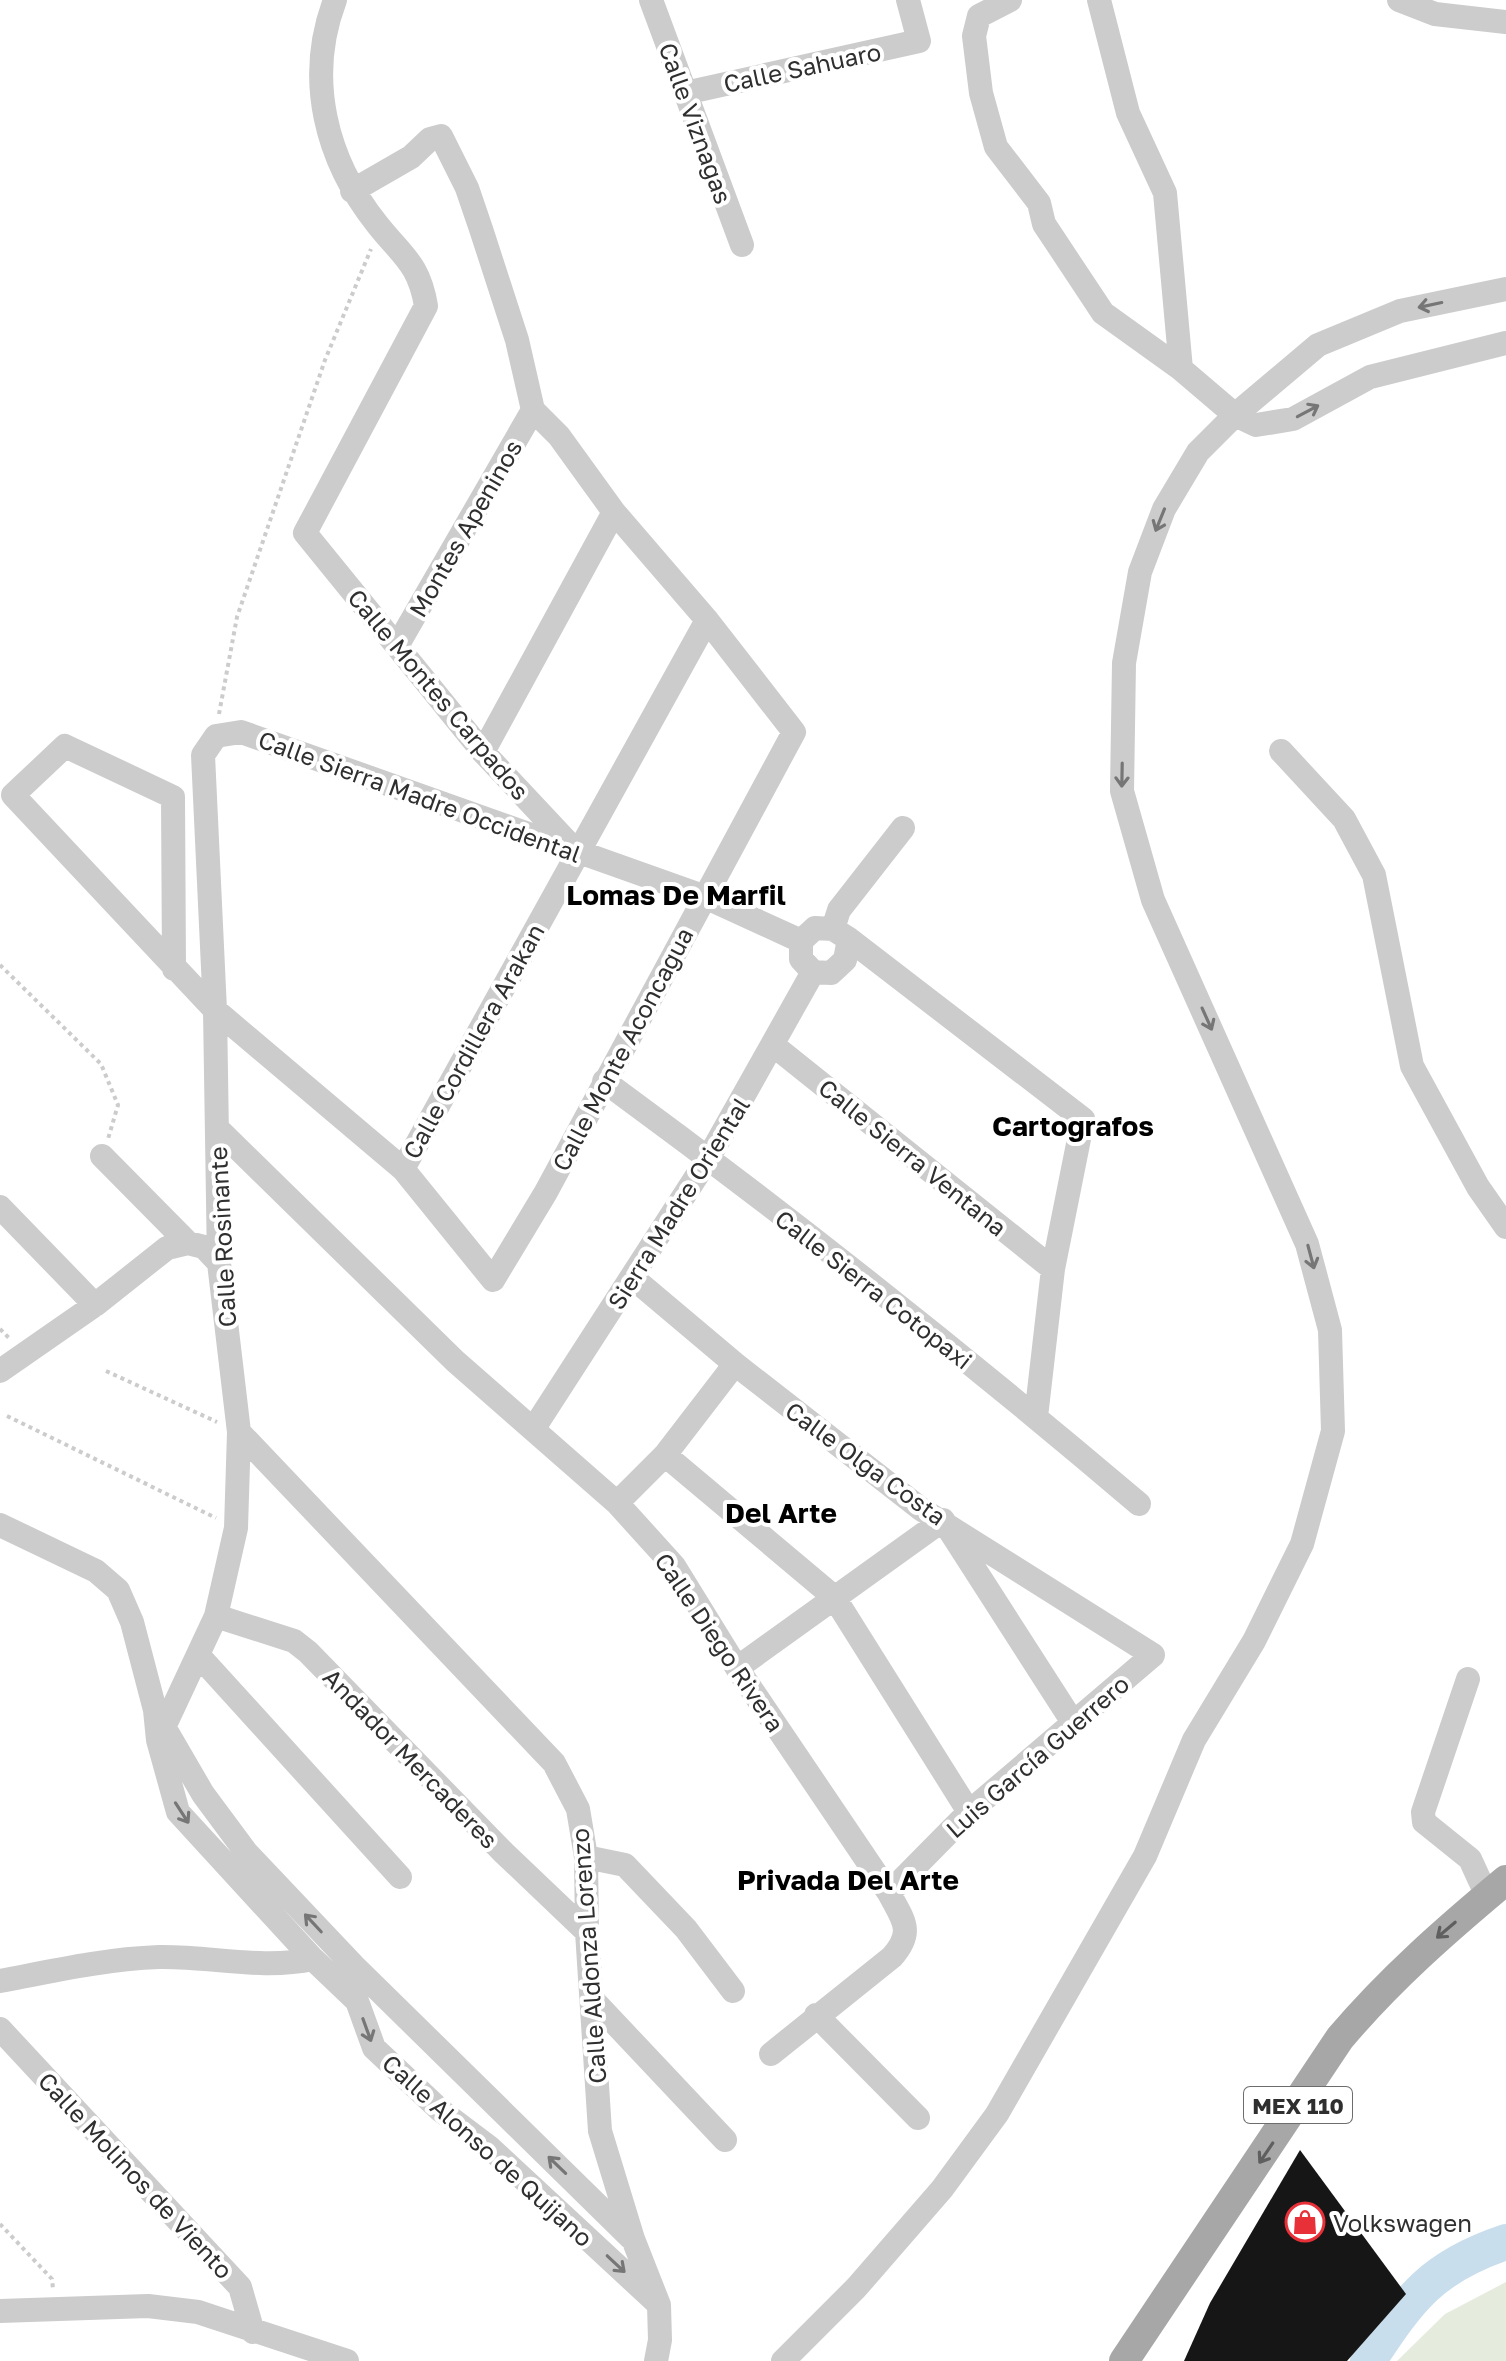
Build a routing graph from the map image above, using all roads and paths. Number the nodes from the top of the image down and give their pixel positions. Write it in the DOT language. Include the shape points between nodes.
graph roads {
  1 [pos="335,0"];
  2 [pos="651,0"];
  3 [pos="908,0"];
  4 [pos="1010,0"];
  5 [pos="1099,0"];
  6 [pos="1399,0"];
  7 [pos="1506,22"];
  8 [pos="685,93"];
  9 [pos="352,191"];
  10 [pos="380,229"];
  11 [pos="742,245"];
  12 [pos="1506,289"];
  13 [pos="1506,343"];
  14 [pos="1181,369"];
  15 [pos="533,410"];
  16 [pos="1235,415"];
  17 [pos="614,512"];
  18 [pos="707,620"];
  19 [pos="397,646"];
  20 [pos="216,736"];
  21 [pos="1281,751"];
  22 [pos="483,752"];
  23 [pos="903,828"];
  24 [pos="577,851"];
  25 [pos="703,896"];
  26 [pos="841,934"];
  27 [pos="801,941"];
  28 [pos="0,965"];
  29 [pos="174,969"];
  30 [pos="813,972"];
  31 [pos="215,1010"];
  32 [pos="773,1045"];
  33 [pos="604,1081"];
  34 [pos="217,1128"];
  35 [pos="102,1156"];
  36 [pos="709,1157"];
  37 [pos="403,1169"];
  38 [pos="0,1207"];
  39 [pos="1506,1227"];
  40 [pos="188,1243"];
  41 [pos="219,1263"];
  42 [pos="1053,1269"];
  43 [pos="633,1278"];
  44 [pos="95,1305"];
  45 [pos="735,1364"];
  46 [pos="0,1371"];
  47 [pos="106,1371"];
  48 [pos="7,1416"];
  49 [pos="1036,1417"];
  50 [pos="534,1428"];
  51 [pos="239,1432"];
  52 [pos="665,1455"];
  53 [pos="617,1503"];
  54 [pos="1139,1504"];
  55 [pos="943,1520"];
  56 [pos="0,1525"];
  57 [pos="236,1528"];
  58 [pos="834,1597"];
  59 [pos="216,1616"];
  60 [pos="1153,1655"];
  61 [pos="200,1657"];
  62 [pos="737,1668"];
  63 [pos="1468,1679"];
  64 [pos="1074,1724"];
  65 [pos="159,1726"];
  66 [pos="969,1812"];
  67 [pos="586,1857"];
  68 [pos="400,1877"];
  69 [pos="1497,1888"];
  70 [pos="889,1893"];
  71 [pos="587,1932"];
  72 [pos="313,1959"];
  73 [pos="346,1974"];
  74 [pos="0,1981"];
  75 [pos="733,1991"];
  76 [pos="592,1999"];
  77 [pos="816,2015"];
  78 [pos="0,2029"];
  79 [pos="771,2054"];
  80 [pos="918,2118"];
  81 [pos="725,2140"];
  82 [pos="0,2224"];
  83 [pos="633,2239"];
  84 [pos="659,2305"];
  85 [pos="55,2309"];
  86 [pos="0,2311"];
  87 [pos="253,2332"];
  88 [pos="347,2361"];
  89 [pos="656,2361"];
  90 [pos="783,2361"];
  91 [pos="1124,2361"];
  1 -- 9 [label="street" via="320,58 323,113"];
  2 -- 8 [label="street, Calle Viznagas"];
  3 -- 8 [label="street, Calle Sahuaro" via="919,41"];
  4 -- 14 [label="street" via="979,16 974,36 981,93 996,147 1039,203 1044,224 1103,313"];
  5 -- 14 [label="street" via="1128,113 1165,193"];
  6 -- 7 [label="street" via="1435,14"];
  8 -- 11 [label="street, Calle Viznagas"];
  9 -- 10 [label="street"];
  9 -- 15 [label="street" via="441,136 481,229"];
  10 -- 19 [label="street, Calle Montes Carpados" via="407,255 422,280 426,306 305,533"];
  10 -- 20 [label="path" via="325,360 237,617"];
  12 -- 16 [label="street, one-way" via="1400,311 1318,345"];
  16 -- 13 [label="street, one-way" via="1256,425 1293,419 1370,377"];
  14 -- 16 [label="street"];
  15 -- 17 [label="street" via="559,436"];
  15 -- 19 [label="street, Montes Apeninos"];
  16 -- 90 [label="street, one-way" via="1198,452 1164,509 1140,572 1124,663 1122,791 1153,900 1307,1244 1330,1330 1333,1431 1302,1544 1194,1740 1145,1856 997,2114 914,2222"];
  17 -- 18 [label="street"];
  17 -- 22 [label="street"];
  18 -- 24 [label="street, Calle Cordillera Arakan"];
  18 -- 25 [label="street, Calle Monte Aconcagua" via="794,732"];
  19 -- 22 [label="street, Calle Montes Carpados"];
  20 -- 24 [label="street, Calle Sierra Madre Occidental" via="241,732"];
  20 -- 31 [label="street, Calle Rosinante" via="203,755"];
  21 -- 39 [label="street" via="1344,819 1374,875 1412,1066 1478,1187"];
  22 -- 24 [label="street, Calle Montes Carpados"];
  23 -- 26 [label="street" via="847,897"];
  24 -- 25 [label="street, Calle Sierra Madre Occidental"];
  24 -- 37 [label="street, Calle Cordillera Arakan"];
  25 -- 27 [label="street, Calle Sierra Madre Occidental"];
  25 -- 33 [label="street, Calle Monte Aconcagua"];
  26 -- 27 [label="street" via="815,928"];
  26 -- 30 [label="street" via="845,960 831,973"];
  26 -- 42 [label="street" via="1083,1119"];
  27 -- 30 [label="street" via="801,959"];
  28 -- 35 [label="path" via="101,1064 118,1105"];
  29 -- 29 [label="street" via="13,795 65,746 173,797"];
  29 -- 31 [label="street"];
  30 -- 32 [label="street, Sierra Madre Oriental"];
  31 -- 34 [label="street, Calle Rosinante"];
  31 -- 37 [label="street"];
  32 -- 36 [label="street, Sierra Madre Oriental"];
  32 -- 42 [label="street, Calle Sierra Ventana"];
  33 -- 36 [label="street, Calle Sierra Cotopaxi"];
  33 -- 37 [label="street, Calle Monte Aconcagua" via="493,1280"];
  34 -- 41 [label="street, Calle Rosinante"];
  34 -- 50 [label="street, Calle Diego Rivera" via="455,1361"];
  35 -- 40 [label="street"];
  36 -- 43 [label="street, Sierra Madre Oriental"];
  36 -- 49 [label="street, Calle Sierra Cotopaxi"];
  38 -- 44 [label="street"];
  40 -- 41 [label="street" via="204,1247"];
  40 -- 44 [label="street" via="167,1248"];
  41 -- 51 [label="street, Calle Rosinante"];
  42 -- 49 [label="street"];
  43 -- 45 [label="street, Calle Olga Costa"];
  43 -- 50 [label="street, Sierra Madre Oriental"];
  44 -- 46 [label="street"];
  45 -- 52 [label="street"];
  45 -- 55 [label="street, Calle Olga Costa" via="921,1509"];
  47 -- 51 [label="path"];
  48 -- 57 [label="path"];
  49 -- 54 [label="street, Calle Sierra Cotopaxi"];
  50 -- 53 [label="street, Calle Diego Rivera"];
  51 -- 57 [label="street, Calle Rosinante"];
  51 -- 67 [label="street, Calle Aldonza Lorenzo" via="554,1763 578,1809"];
  52 -- 53 [label="street"];
  52 -- 58 [label="street"];
  53 -- 62 [label="street, Calle Diego Rivera" via="674,1566"];
  55 -- 58 [label="street"];
  55 -- 60 [label="street, Calle Olga Costa"];
  55 -- 64 [label="street"];
  56 -- 65 [label="street, Calle Alonso de Quijano" via="96,1571 118,1590 132,1622"];
  57 -- 59 [label="street, Calle Rosinante"];
  58 -- 62 [label="street"];
  58 -- 66 [label="street"];
  59 -- 61 [label="street, Calle Rosinante"];
  59 -- 71 [label="street, Andador Mercaderes" via="294,1641 308,1652"];
  60 -- 64 [label="street, Luis García Guerrero"];
  61 -- 65 [label="street, Calle Rosinante"];
  61 -- 68 [label="street"];
  62 -- 70 [label="street, Calle Diego Rivera"];
  63 -- 69 [label="street" via="1424,1822"];
  64 -- 66 [label="street, Luis García Guerrero"];
  65 -- 72 [label="street, Calle Alonso de Quijano, one-way" via="178,1812"];
  73 -- 65 [label="street, Calle Alonso de Quijano, one-way" via="246,1852"];
  66 -- 70 [label="street, Luis García Guerrero"];
  67 -- 71 [label="street, Calle Aldonza Lorenzo"];
  67 -- 75 [label="street" via="625,1865 686,1929"];
  69 -- 91 [label="main road, MEX 110, one-way" via="1434,1940 1340,2038"];
  70 -- 77 [label="street, Calle Diego Rivera" via="906,1924 905,1942"];
  71 -- 76 [label="street, Calle Aldonza Lorenzo"];
  72 -- 73 [label="street, Calle Alonso de Quijano"];
  72 -- 74 [label="street" via="282,1965 160,1957"];
  83 -- 73 [label="street, Calle Alonso de Quijano, one-way"];
  73 -- 84 [label="street, Calle Alonso de Quijano, one-way" via="374,2048"];
  76 -- 81 [label="street"];
  76 -- 83 [label="street, Calle Aldonza Lorenzo" via="600,2131"];
  77 -- 79 [label="street, Calle Diego Rivera"];
  77 -- 80 [label="street"];
  78 -- 87 [label="street, Calle Molinos de Viento" via="240,2287"];
  82 -- 85 [label="path" via="52,2279"];
  83 -- 84 [label="street, Calle Aldonza Lorenzo"];
  84 -- 89 [label="street, Calle Aldonza Lorenzo"];
  85 -- 86 [label="street"];
  85 -- 87 [label="street" via="148,2306 198,2312"];
  87 -- 88 [label="street"];
}
